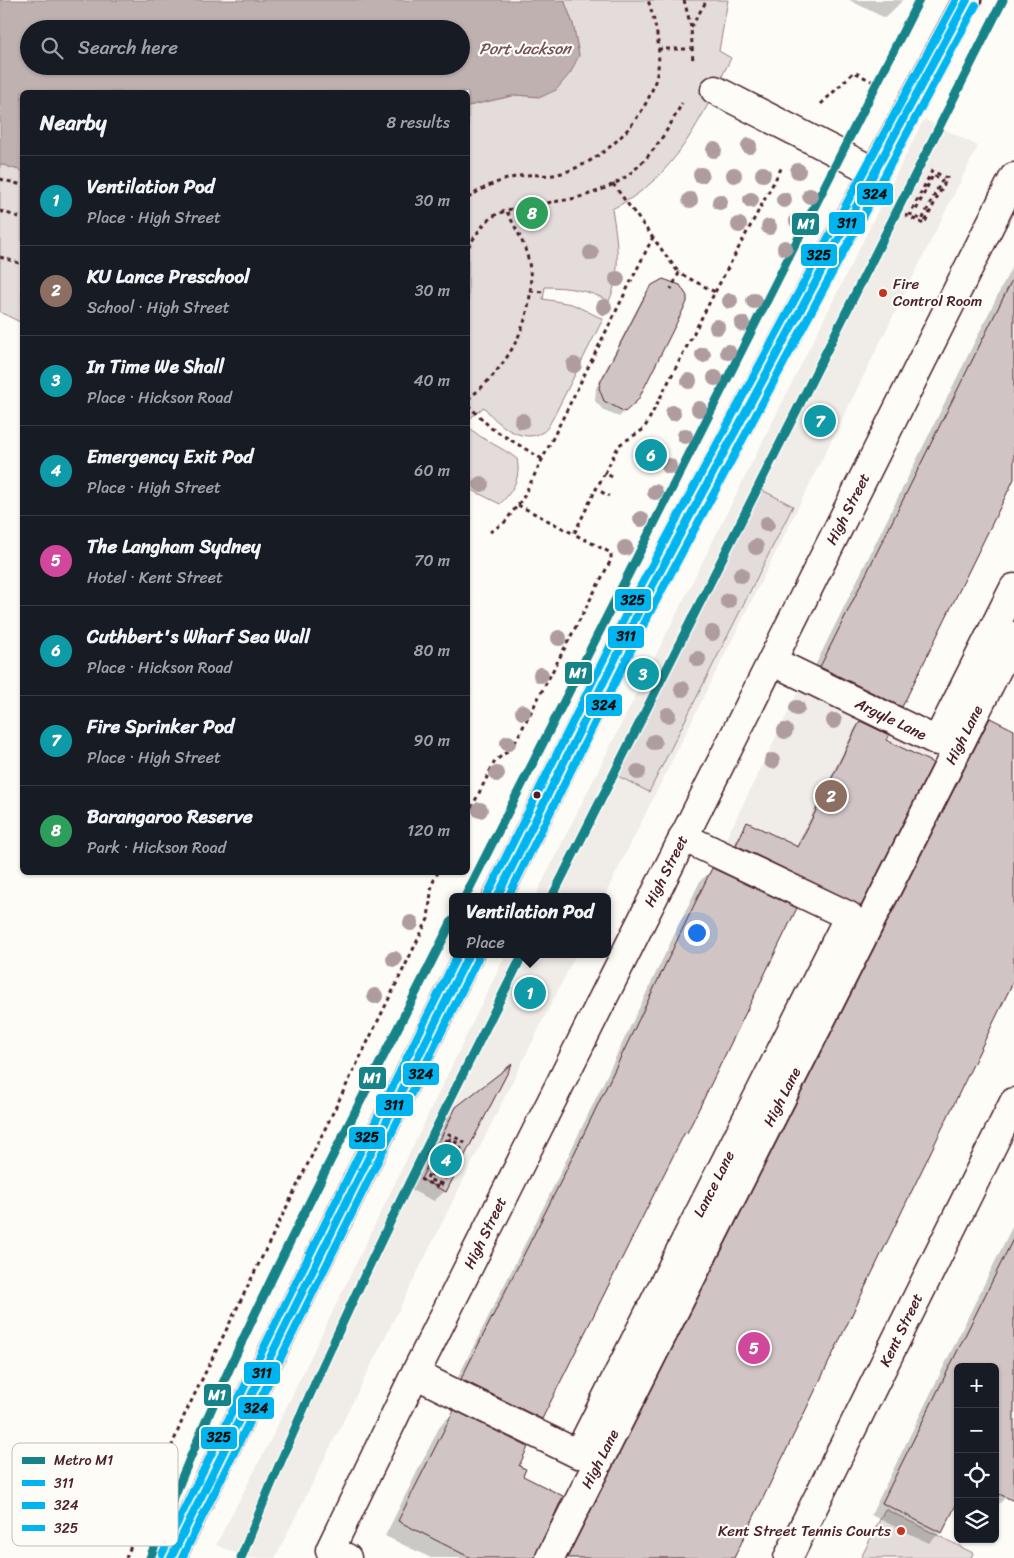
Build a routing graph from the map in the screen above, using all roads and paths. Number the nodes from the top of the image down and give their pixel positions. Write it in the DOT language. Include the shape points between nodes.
graph roads {
  1 [pos="648,0"];
  2 [pos="684,0"];
  3 [pos="707,0"];
  4 [pos="967,0"];
  5 [pos="691,27"];
  6 [pos="658,49"];
  7 [pos="692,49"];
  8 [pos="693,65"];
  9 [pos="883,87"];
  10 [pos="715,90"];
  11 [pos="683,100"];
  12 [pos="814,110"];
  13 [pos="783,164"];
  14 [pos="875,172"];
  15 [pos="1014,177"];
  16 [pos="0,178"];
  17 [pos="20,184"];
  18 [pos="613,184"];
  19 [pos="470,196"];
  20 [pos="506,210"];
  21 [pos="0,211"];
  22 [pos="914,212"];
  23 [pos="905,215"];
  24 [pos="20,217"];
  25 [pos="653,238"];
  26 [pos="470,243"];
  27 [pos="0,258"];
  28 [pos="20,263"];
  29 [pos="679,273"];
  30 [pos="671,289"];
  31 [pos="530,291"];
  32 [pos="544,292"];
  33 [pos="715,292"];
  34 [pos="470,397"];
  35 [pos="470,408"];
  36 [pos="542,459"];
  37 [pos="605,473"];
  38 [pos="612,477"];
  39 [pos="596,489"];
  40 [pos="609,496"];
  41 [pos="518,505"];
  42 [pos="490,532"];
  43 [pos="574,534"];
  44 [pos="1014,588"];
  45 [pos="1013,642"];
  46 [pos="772,661"];
  47 [pos="470,811"];
  48 [pos="683,837"];
  49 [pos="436,875"];
  50 [pos="499,893"];
  51 [pos="467,958"];
  52 [pos="1014,1102"];
  53 [pos="431,1176"];
  54 [pos="420,1178"];
  55 [pos="415,1374"];
  56 [pos="173,1443"];
  57 [pos="178,1544"];
  58 [pos="131,1546"];
  59 [pos="177,1546"];
  60 [pos="126,1558"];
  61 [pos="171,1558"];
  62 [pos="346,1558"];
  63 [pos="550,1558"];
  64 [pos="788,1558"];
  1 -- 6 [label="path" via="655,19"];
  2 -- 5 [label="path"];
  3 -- 5 [label="path"];
  4 -- 14 [label="street"];
  5 -- 7 [label="path"];
  6 -- 7 [label="path"];
  6 -- 19 [label="path" via="658,68 652,89 622,136 599,156 579,168 556,175 498,180"];
  7 -- 8 [label="path"];
  9 -- 12 [label="path" via="854,72"];
  10 -- 14 [label="street"];
  11 -- 18 [label="path" via="655,147 630,173"];
  13 -- 33 [label="path"];
  14 -- 50 [label="street" via="640,609"];
  15 -- 46 [label="street, High Street"];
  16 -- 17 [label="path"];
  18 -- 20 [label="path" via="562,201"];
  18 -- 25 [label="path"];
  20 -- 26 [label="path" via="490,218"];
  20 -- 31 [label="path" via="524,245 529,262"];
  21 -- 24 [label="path"];
  22 -- 23 [label="path" via="933,175 942,180 922,220 910,214 932,171 947,178 924,224"];
  25 -- 29 [label="path"];
  25 -- 36 [label="path"];
  27 -- 28 [label="path"];
  29 -- 30 [label="path"];
  29 -- 33 [label="path"];
  31 -- 32 [label="path"];
  31 -- 34 [label="path" via="526,316 510,353 490,379"];
  33 -- 37 [label="path" via="644,429 619,445"];
  35 -- 36 [label="path" via="491,428"];
  36 -- 41 [label="path"];
  37 -- 38 [label="path"];
  37 -- 39 [label="path"];
  39 -- 40 [label="path"];
  39 -- 43 [label="path"];
  41 -- 42 [label="path" via="505,522"];
  41 -- 43 [label="path"];
  43 -- 47 [label="path" via="611,553 611,560 512,748 495,761"];
  44 -- 46 [label="street, Argyle Lane" via="937,741"];
  45 -- 63 [label="street, High Lane"];
  46 -- 48 [label="street, High Street"];
  48 -- 55 [label="street, High Street"];
  48 -- 55 [label="street, Lance Lane" via="849,916 578,1454"];
  49 -- 56 [label="path" via="432,884 428,919"];
  51 -- 57 [label="street"];
  52 -- 64 [label="street, Kent Street"];
  53 -- 54 [label="path" via="450,1139 459,1144 439,1184 427,1178 449,1134 464,1142 440,1188"];
  55 -- 62 [label="street, High Street" via="330,1550"];
  58 -- 60 [label="path"];
  59 -- 61 [label="street"];
}
